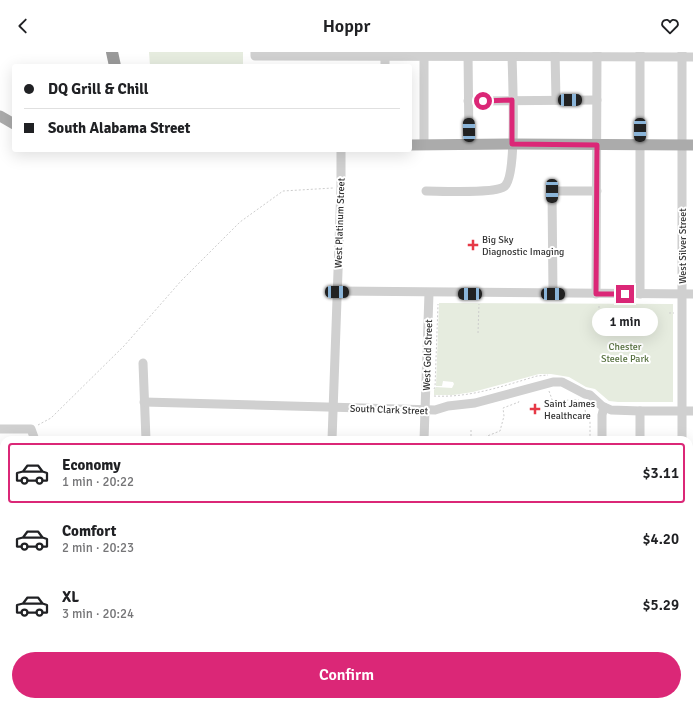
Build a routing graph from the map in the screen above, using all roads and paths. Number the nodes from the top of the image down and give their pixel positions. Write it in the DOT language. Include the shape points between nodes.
graph roads {
  1 [pos="112,52"];
  2 [pos="255,54"];
  3 [pos="341,54"];
  4 [pos="424,54"];
  5 [pos="555,54"];
  6 [pos="597,54"];
  7 [pos="640,54"];
  8 [pos="682,54"];
  9 [pos="468,55"];
  10 [pos="512,55"];
  11 [pos="693,57"];
  12 [pos="296,58"];
  13 [pos="385,58"];
  14 [pos="114,64"];
  15 [pos="512,100"];
  16 [pos="556,100"];
  17 [pos="597,100"];
  18 [pos="468,101"];
  19 [pos="0,116"];
  20 [pos="12,123"];
  21 [pos="469,144"];
  22 [pos="512,144"];
  23 [pos="412,145"];
  24 [pos="424,145"];
  25 [pos="597,145"];
  26 [pos="640,145"];
  27 [pos="688,145"];
  28 [pos="341,152"];
  29 [pos="341,187"];
  30 [pos="426,191"];
  31 [pos="597,191"];
  32 [pos="337,292"];
  33 [pos="429,293"];
  34 [pos="553,294"];
  35 [pos="596,294"];
  36 [pos="640,294"];
  37 [pos="682,294"];
  38 [pos="693,294"];
  39 [pos="438,304"];
  40 [pos="479,304"];
  41 [pos="599,304"];
  42 [pos="674,308"];
  43 [pos="669,314"];
  44 [pos="594,316"];
  45 [pos="478,333"];
  46 [pos="143,363"];
  47 [pos="550,375"];
  48 [pos="548,389"];
  49 [pos="433,390"];
  50 [pos="517,397"];
  51 [pos="433,401"];
  52 [pos="144,402"];
  53 [pos="333,407"];
  54 [pos="604,407"];
  55 [pos="425,410"];
  56 [pos="682,411"];
  57 [pos="693,411"];
  58 [pos="640,412"];
  59 [pos="0,429"];
  60 [pos="30,429"];
  61 [pos="471,430"];
  62 [pos="33,436"];
  63 [pos="146,436"];
  64 [pos="332,436"];
  65 [pos="424,436"];
  66 [pos="470,436"];
  67 [pos="487,436"];
  68 [pos="590,436"];
  69 [pos="602,436"];
  70 [pos="640,436"];
  71 [pos="682,436"];
  1 -- 14 [label="highway"];
  2 -- 12 [label="street"];
  3 -- 12 [label="street"];
  3 -- 13 [label="street"];
  4 -- 9 [label="street"];
  4 -- 13 [label="street"];
  4 -- 24 [label="street"];
  5 -- 6 [label="street"];
  5 -- 10 [label="street"];
  5 -- 16 [label="street"];
  6 -- 7 [label="street"];
  6 -- 17 [label="street"];
  7 -- 8 [label="street"];
  7 -- 26 [label="street"];
  8 -- 11 [label="street"];
  8 -- 27 [label="street, West Silver Street"];
  9 -- 10 [label="street"];
  9 -- 18 [label="street"];
  10 -- 15 [label="street"];
  15 -- 16 [label="street"];
  15 -- 18 [label="street"];
  15 -- 22 [label="street"];
  16 -- 17 [label="street"];
  17 -- 25 [label="street"];
  18 -- 21 [label="street"];
  19 -- 20 [label="main road"];
  21 -- 22 [label="main road"];
  21 -- 24 [label="main road"];
  22 -- 25 [label="main road"];
  22 -- 30 [label="street" via="511,173 505,186 488,190"];
  23 -- 24 [label="main road"];
  25 -- 26 [label="main road"];
  25 -- 31 [label="street"];
  26 -- 27 [label="main road"];
  26 -- 36 [label="street"];
  27 -- 37 [label="street, West Silver Street"];
  28 -- 29 [label="street, West Platinum Street"];
  29 -- 32 [label="street, West Platinum Street"];
  29 -- 60 [label="path" via="283,191 240,222 182,281 124,346 57,413"];
  31 -- 34 [label="street" via="552,191"];
  31 -- 35 [label="street"];
  32 -- 33 [label="street"];
  32 -- 53 [label="street, West Platinum Street"];
  33 -- 34 [label="street"];
  33 -- 55 [label="street, West Gold Street"];
  34 -- 35 [label="street"];
  35 -- 36 [label="street"];
  36 -- 37 [label="street"];
  37 -- 38 [label="street"];
  37 -- 56 [label="street, West Silver Street"];
  39 -- 49 [label="path"];
  40 -- 45 [label="path"];
  41 -- 44 [label="path" via="599,315"];
  42 -- 43 [label="path" via="674,313"];
  46 -- 52 [label="street"];
  47 -- 51 [label="path" via="537,376 477,393 433,396"];
  48 -- 68 [label="path" via="554,405 568,400 584,401 586,416 590,416"];
  50 -- 67 [label="path" via="519,402 503,408 504,416 500,431"];
  52 -- 53 [label="street, South Clark Street"];
  52 -- 63 [label="street"];
  53 -- 55 [label="street, South Clark Street"];
  53 -- 64 [label="street, West Platinum Street"];
  54 -- 55 [label="street, South Clark Street" via="590,395 566,384 552,382 475,403"];
  54 -- 58 [label="street, South Clark Street" via="611,410"];
  54 -- 69 [label="street"];
  55 -- 65 [label="street, West Gold Street"];
  56 -- 57 [label="street, South Clark Street"];
  56 -- 58 [label="street, South Clark Street"];
  56 -- 71 [label="street, West Silver Street"];
  58 -- 70 [label="street"];
  59 -- 60 [label="street"];
  60 -- 62 [label="street"];
  61 -- 66 [label="path"];
}
